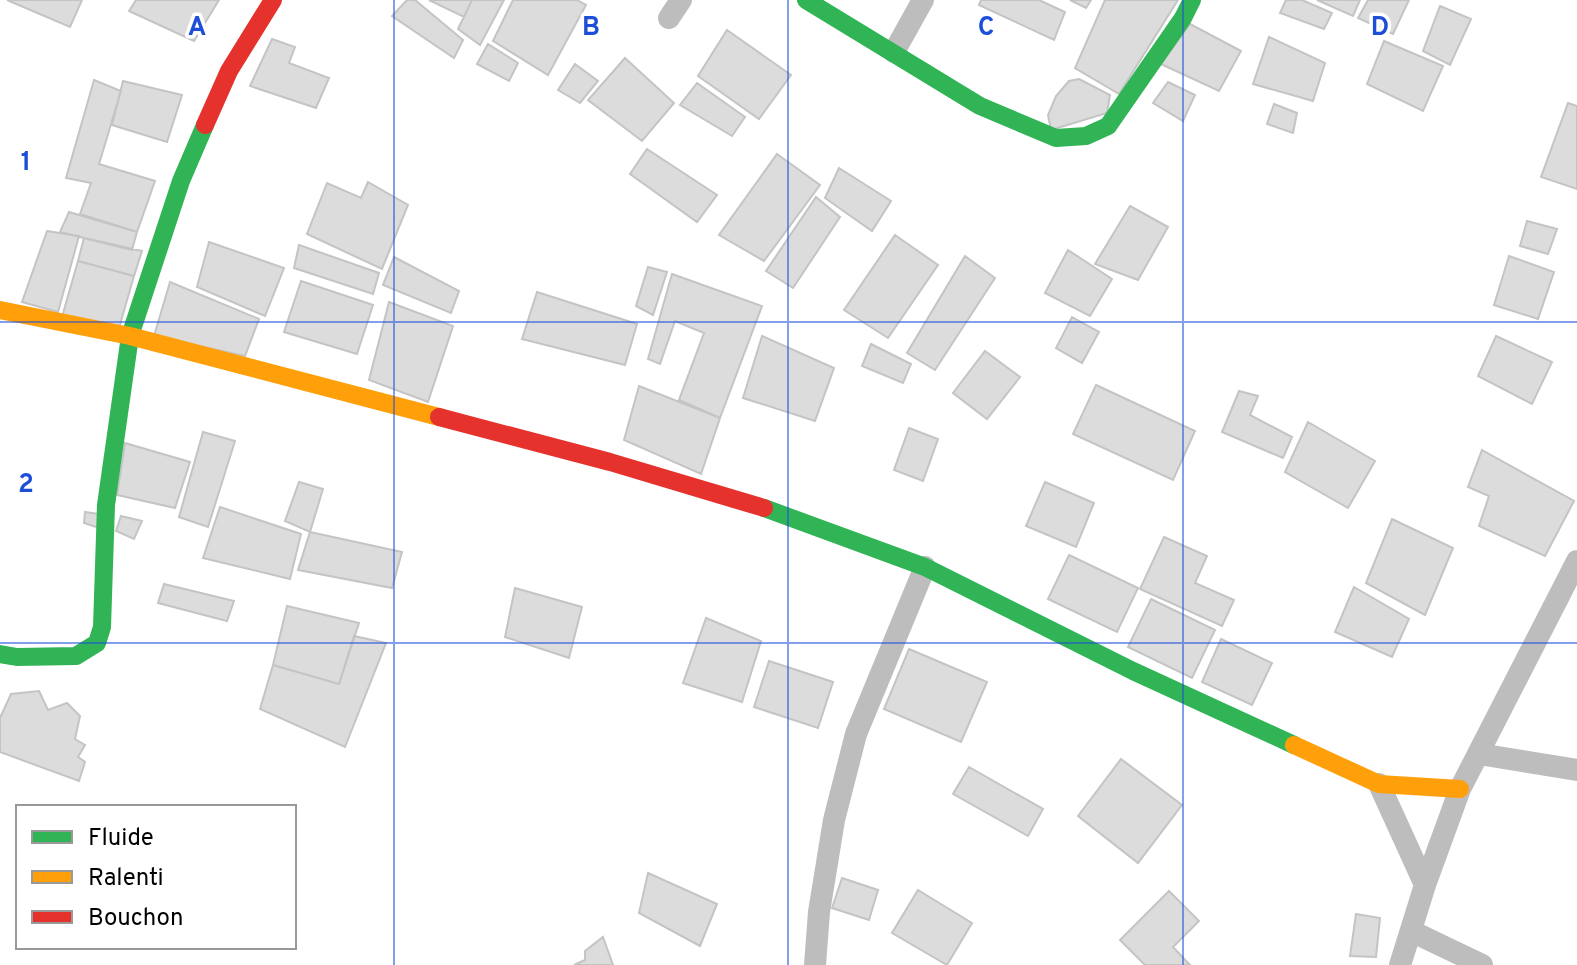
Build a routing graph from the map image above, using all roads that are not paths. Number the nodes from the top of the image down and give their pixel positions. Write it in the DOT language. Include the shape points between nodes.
graph roads {
  1 [pos="273,0"];
  2 [pos="806,0"];
  3 [pos="923,0"];
  4 [pos="1192,0"];
  5 [pos="894,52"];
  6 [pos="0,310"];
  7 [pos="130,336"];
  8 [pos="1577,561"];
  9 [pos="925,567"];
  10 [pos="0,654"];
  11 [pos="1479,754"];
  12 [pos="1577,770"];
  13 [pos="1379,784"];
  14 [pos="1460,789"];
  15 [pos="1425,885"];
  16 [pos="1411,931"];
  17 [pos="815,965"];
  18 [pos="1400,965"];
  19 [pos="1482,965"];
  1 -- 7 [label="street" via="229,71 181,181"];
  2 -- 5 [label="street"];
  3 -- 5 [label="street"];
  4 -- 5 [label="street" via="1108,126 1086,136 1056,138 980,106"];
  6 -- 7 [label="street"];
  7 -- 9 [label="street" via="610,462 761,507"];
  7 -- 10 [label="street" via="106,505 97,643 76,656"];
  8 -- 11 [label="street"];
  9 -- 13 [label="street" via="1133,671"];
  9 -- 17 [label="street" via="856,734 834,820"];
  11 -- 12 [label="street"];
  11 -- 14 [label="street"];
  13 -- 14 [label="street"];
  13 -- 15 [label="street"];
  14 -- 15 [label="street"];
  15 -- 16 [label="street"];
  16 -- 18 [label="street"];
  16 -- 19 [label="street"];
}
